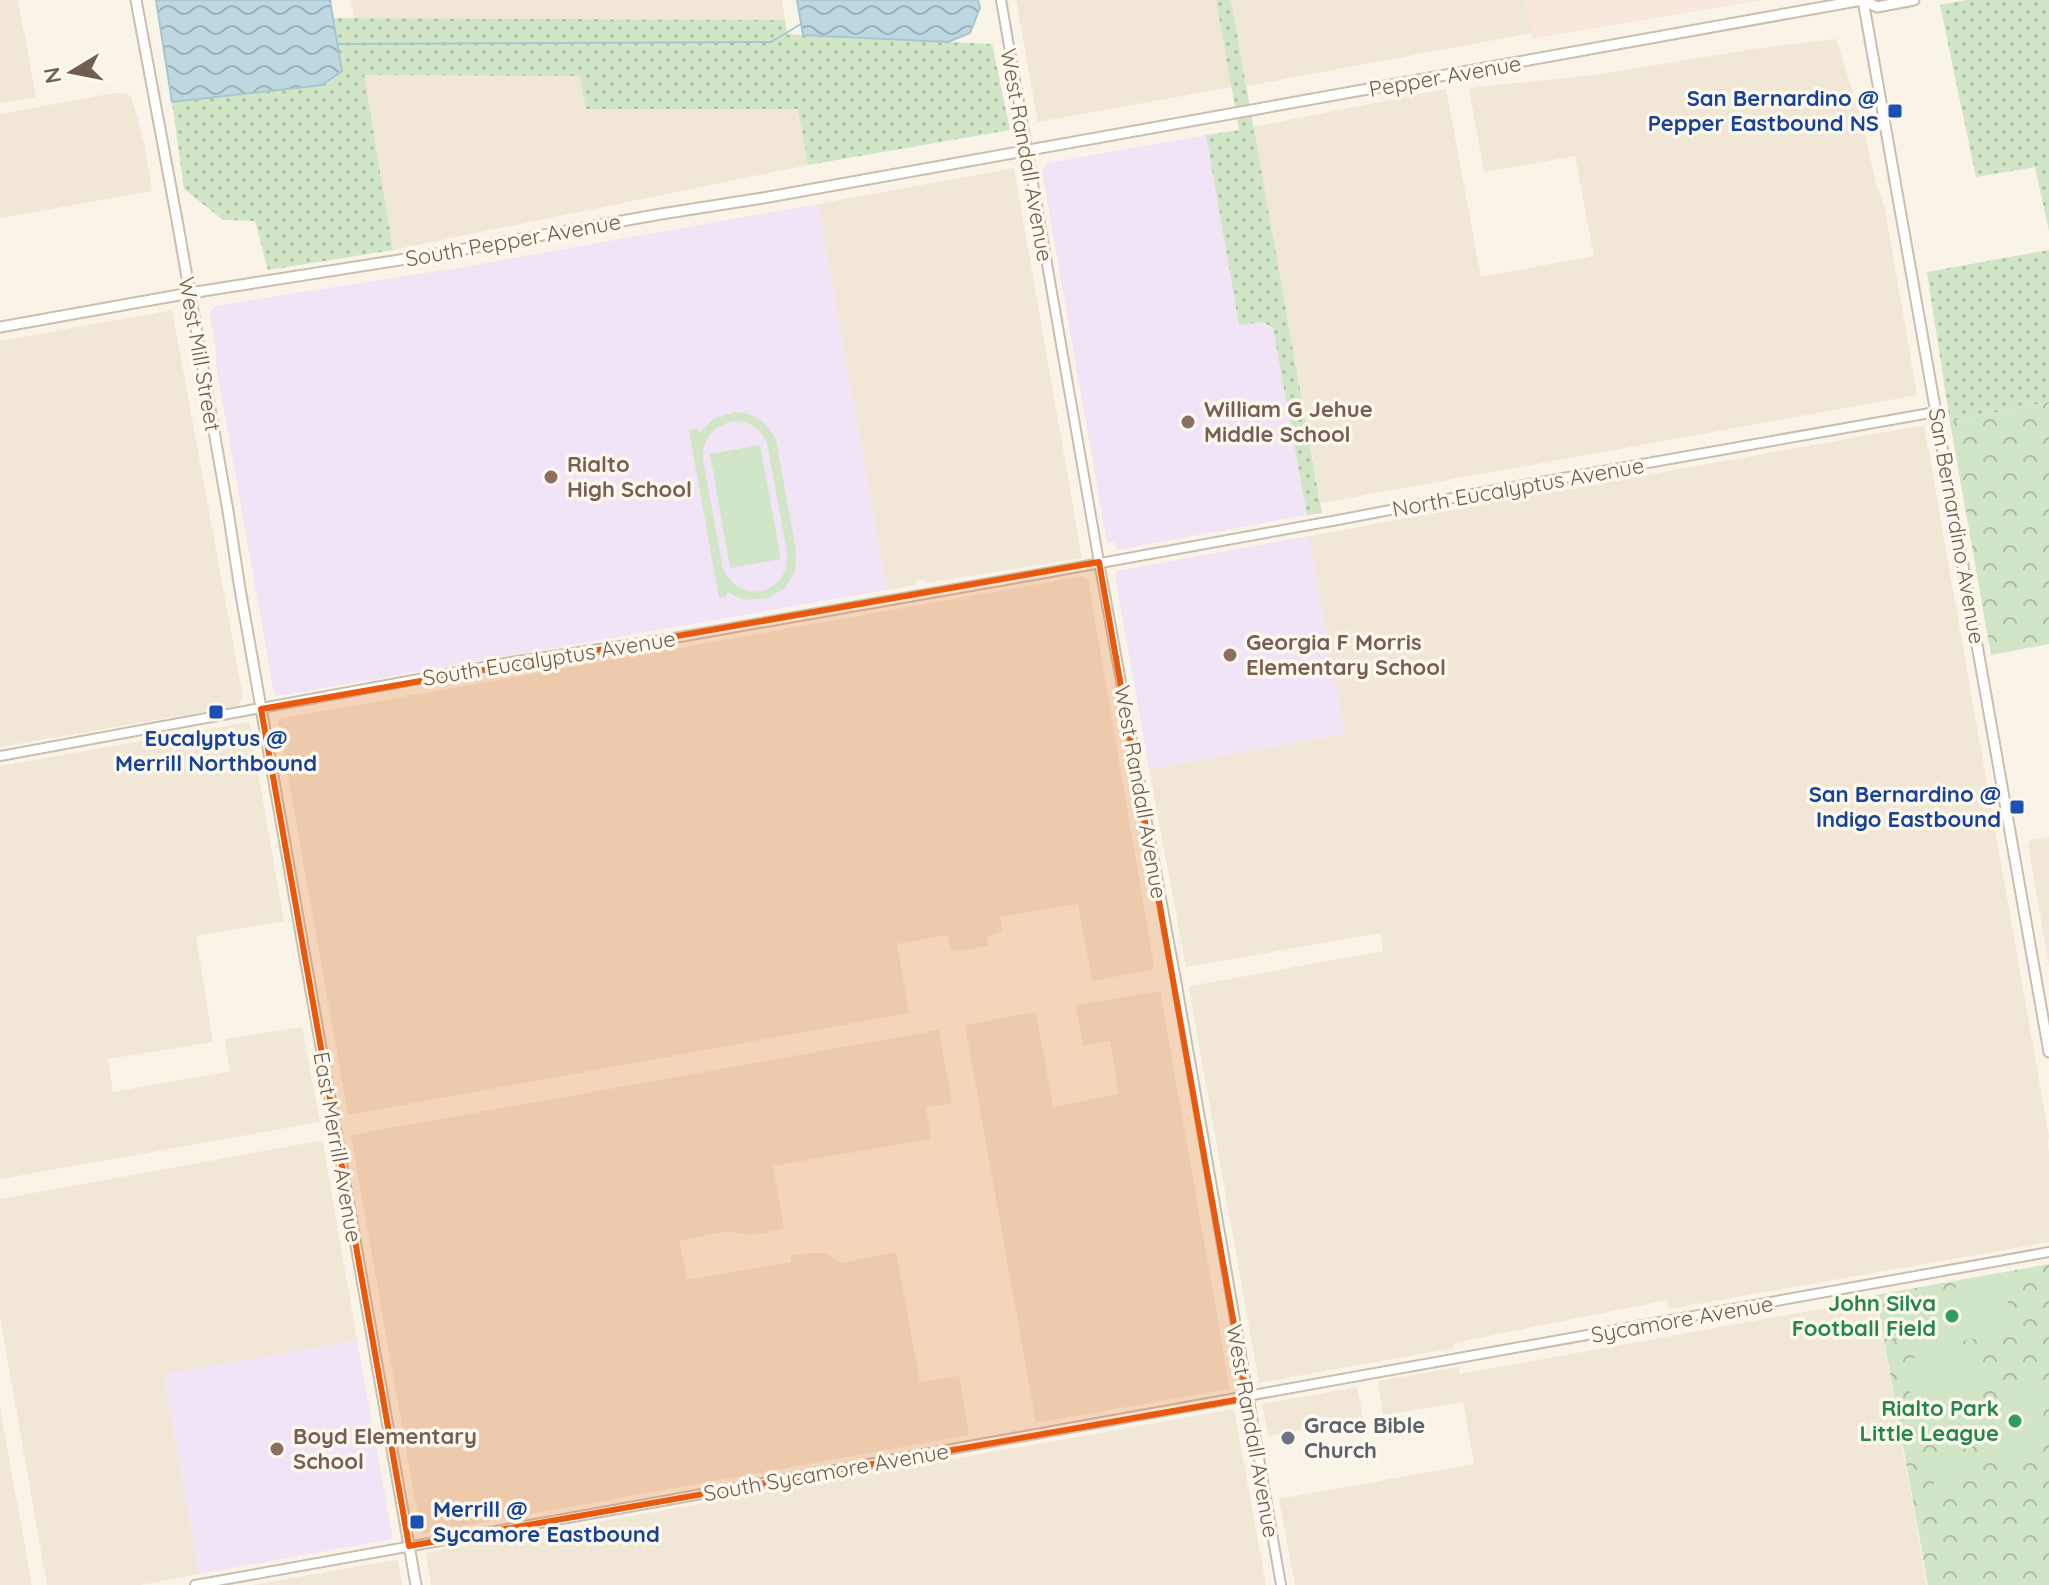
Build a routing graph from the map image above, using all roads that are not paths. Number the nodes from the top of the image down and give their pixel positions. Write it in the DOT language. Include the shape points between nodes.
graph roads {
  1 [pos="136,0"];
  2 [pos="1001,0"];
  3 [pos="1863,0"];
  4 [pos="1914,0"];
  5 [pos="1026,151"];
  6 [pos="190,293"];
  7 [pos="0,327"];
  8 [pos="1936,412"];
  9 [pos="1099,562"];
  10 [pos="261,709"];
  11 [pos="0,756"];
  12 [pos="2049,1052"];
  13 [pos="2049,1252"];
  14 [pos="1456,1360"];
  15 [pos="1247,1398"];
  16 [pos="409,1546"];
  17 [pos="195,1585"];
  18 [pos="416,1585"];
  19 [pos="1281,1585"];
  1 -- 6 [label="main road, West Mill Street"];
  2 -- 5 [label="street, West Randall Avenue"];
  3 -- 4 [label="main road, Pepper Avenue" via="1877,7"];
  3 -- 5 [label="main road, Pepper Avenue"];
  3 -- 8 [label="main road, San Bernardino Avenue"];
  5 -- 6 [label="main road, South Pepper Avenue"];
  5 -- 9 [label="street, West Randall Avenue"];
  6 -- 7 [label="main road, South Pepper Avenue"];
  6 -- 10 [label="main road, West Mill Street"];
  8 -- 9 [label="street, North Eucalyptus Avenue"];
  8 -- 12 [label="main road, San Bernardino Avenue"];
  9 -- 10 [label="street, South Eucalyptus Avenue"];
  9 -- 15 [label="street, West Randall Avenue"];
  10 -- 11 [label="street, South Eucalyptus Avenue"];
  10 -- 16 [label="main road, East Merrill Avenue"];
  13 -- 14 [label="street, Sycamore Avenue"];
  14 -- 15 [label="street, South Sycamore Avenue"];
  15 -- 16 [label="street, South Sycamore Avenue"];
  15 -- 19 [label="street, West Randall Avenue"];
  16 -- 17 [label="street, South Sycamore Avenue"];
  16 -- 18 [label="main road, East Merrill Avenue"];
}
